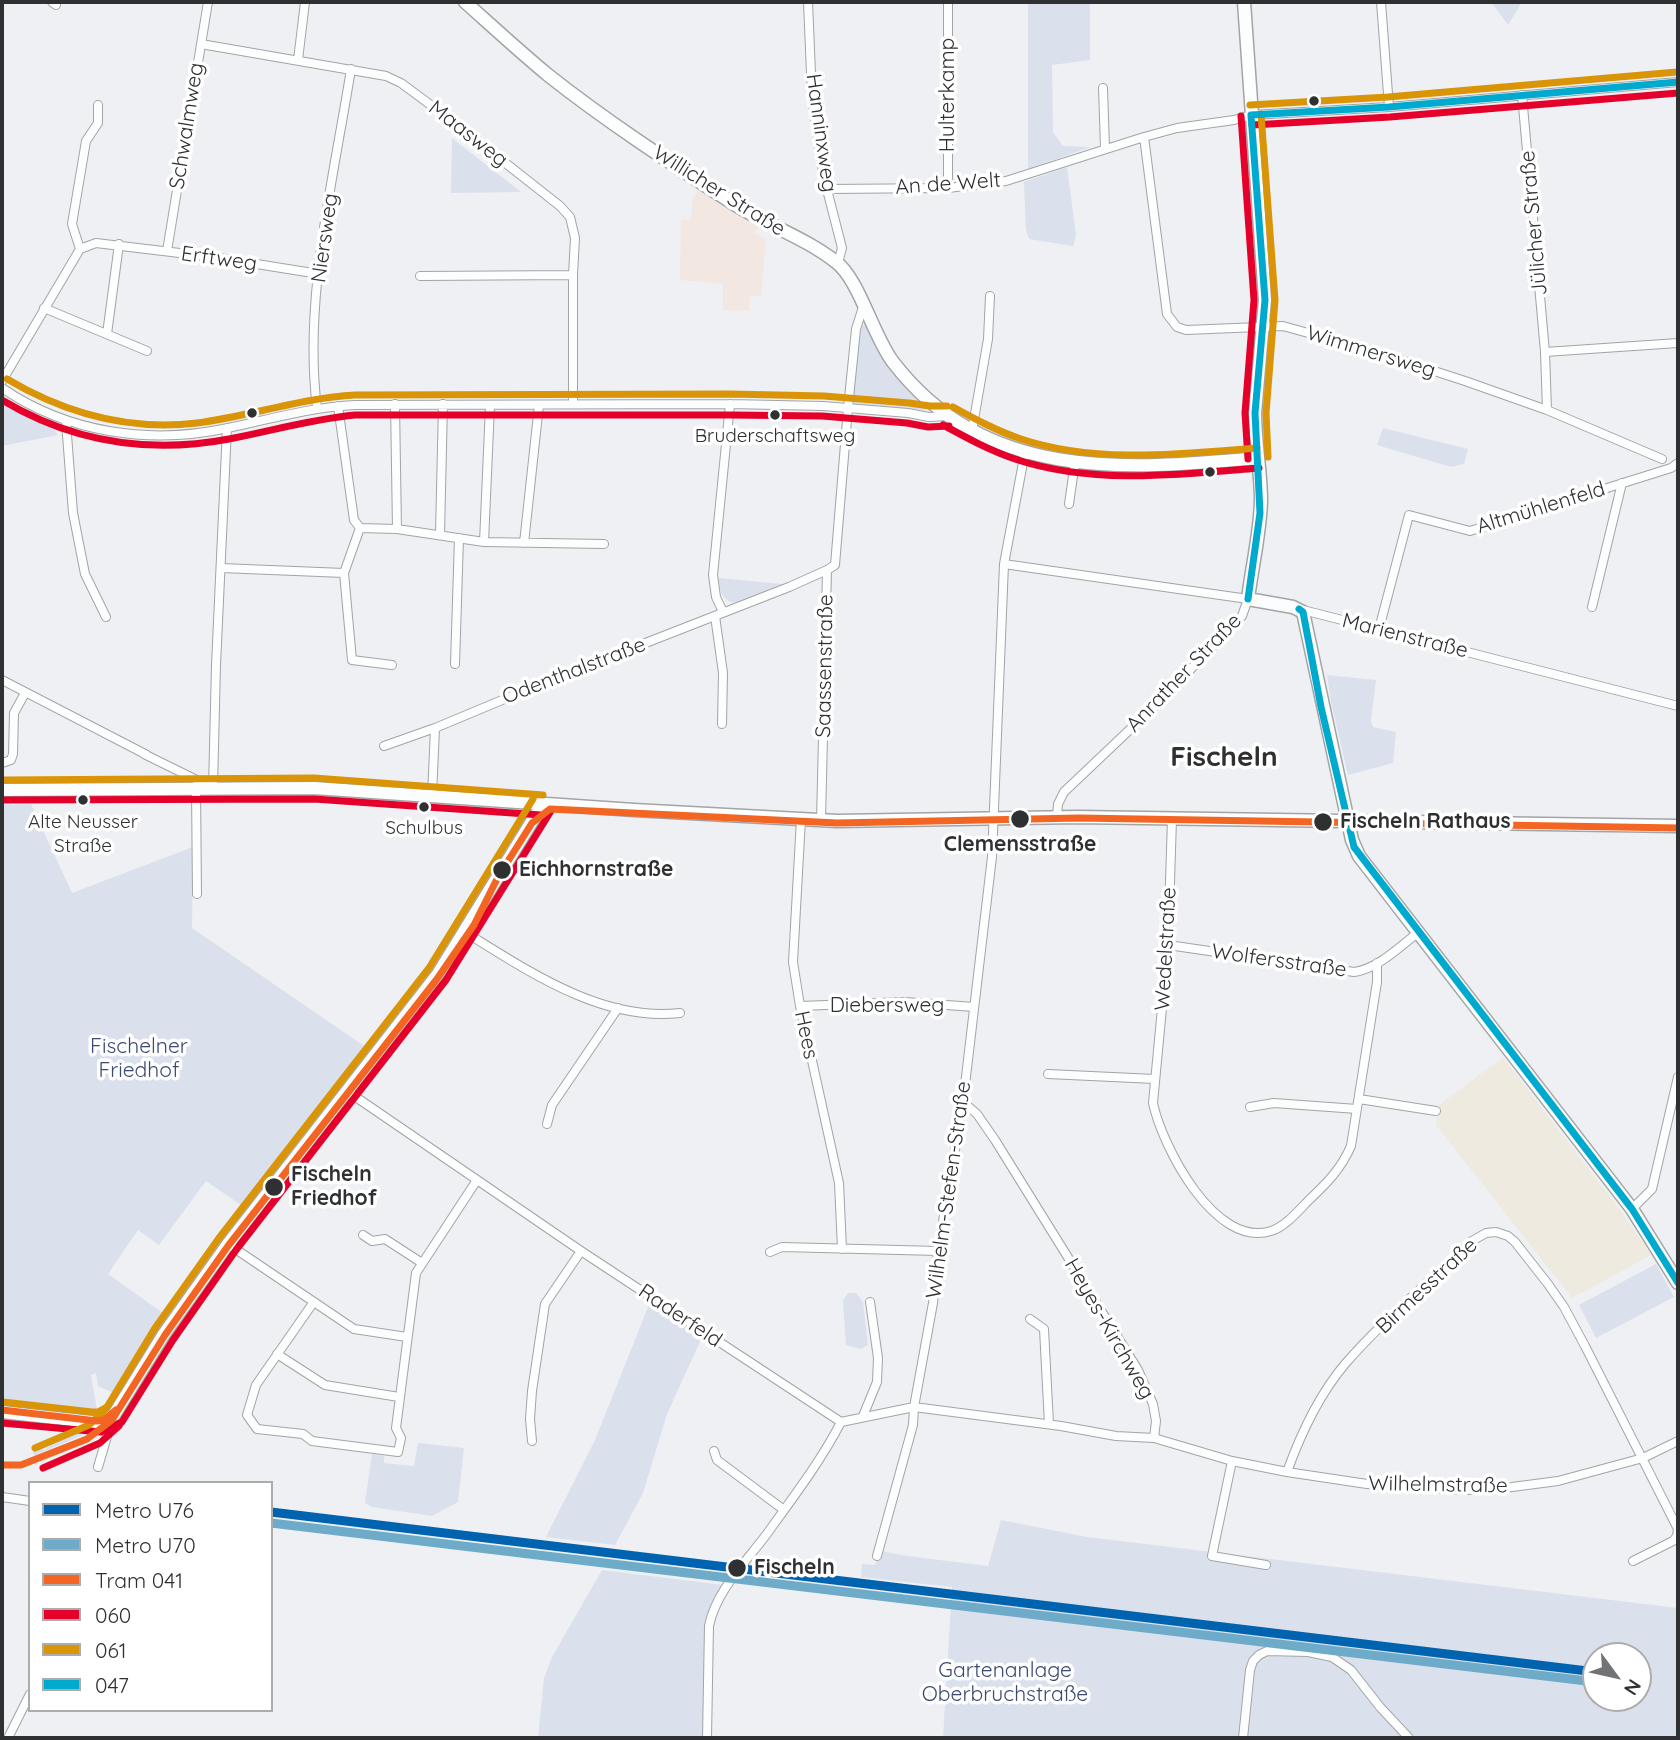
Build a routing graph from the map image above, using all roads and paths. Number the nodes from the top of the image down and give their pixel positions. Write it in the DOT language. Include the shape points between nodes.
graph roads {
  1 [pos="208,2"];
  2 [pos="305,2"];
  3 [pos="465,2"];
  4 [pos="808,2"];
  5 [pos="948,2"];
  6 [pos="1244,2"];
  7 [pos="1381,2"];
  8 [pos="201,44"];
  9 [pos="298,61"];
  10 [pos="351,69"];
  11 [pos="1678,82"];
  12 [pos="1103,88"];
  13 [pos="1522,94"];
  14 [pos="99,104"];
  15 [pos="1389,107"];
  16 [pos="1251,115"];
  17 [pos="1144,137"];
  18 [pos="1105,148"];
  19 [pos="948,188"];
  20 [pos="828,189"];
  21 [pos="119,244"];
  22 [pos="80,249"];
  23 [pos="167,251"];
  24 [pos="838,263"];
  25 [pos="318,274"];
  26 [pos="573,275"];
  27 [pos="420,276"];
  28 [pos="990,296"];
  29 [pos="863,307"];
  30 [pos="44,308"];
  31 [pos="1264,326"];
  32 [pos="107,334"];
  33 [pos="1678,343"];
  34 [pos="147,351"];
  35 [pos="1545,352"];
  36 [pos="2,381"];
  37 [pos="2,388"];
  38 [pos="395,404"];
  39 [pos="443,404"];
  40 [pos="573,404"];
  41 [pos="730,404"];
  42 [pos="338,405"];
  43 [pos="540,405"];
  44 [pos="490,406"];
  45 [pos="317,408"];
  46 [pos="848,408"];
  47 [pos="1547,410"];
  48 [pos="943,412"];
  49 [pos="66,422"];
  50 [pos="227,428"];
  51 [pos="972,430"];
  52 [pos="1025,452"];
  53 [pos="1258,458"];
  54 [pos="1075,462"];
  55 [pos="1676,463"];
  56 [pos="1664,464"];
  57 [pos="1622,483"];
  58 [pos="1069,505"];
  59 [pos="360,528"];
  60 [pos="397,529"];
  61 [pos="440,534"];
  62 [pos="458,538"];
  63 [pos="484,542"];
  64 [pos="524,543"];
  65 [pos="604,544"];
  66 [pos="1004,564"];
  67 [pos="221,568"];
  68 [pos="827,570"];
  69 [pos="344,573"];
  70 [pos="1248,599"];
  71 [pos="1592,607"];
  72 [pos="1299,609"];
  73 [pos="719,614"];
  74 [pos="106,617"];
  75 [pos="1379,629"];
  76 [pos="455,664"];
  77 [pos="392,665"];
  78 [pos="2,680"];
  79 [pos="25,693"];
  80 [pos="1678,706"];
  81 [pos="722,724"];
  82 [pos="435,728"];
  83 [pos="384,746"];
  84 [pos="2,763"];
  85 [pos="197,789"];
  86 [pos="213,789"];
  87 [pos="2,790"];
  88 [pos="432,796"];
  89 [pos="516,803"];
  90 [pos="542,804"];
  91 [pos="1057,817"];
  92 [pos="995,818"];
  93 [pos="801,819"];
  94 [pos="1172,819"];
  95 [pos="821,821"];
  96 [pos="1348,821"];
  97 [pos="1678,826"];
  98 [pos="528,828"];
  99 [pos="197,894"];
  100 [pos="465,932"];
  101 [pos="1419,932"];
  102 [pos="1168,945"];
  103 [pos="1377,963"];
  104 [pos="800,1006"];
  105 [pos="974,1007"];
  106 [pos="618,1008"];
  107 [pos="680,1013"];
  108 [pos="1048,1074"];
  109 [pos="1678,1077"];
  110 [pos="1154,1079"];
  111 [pos="347,1091"];
  112 [pos="1359,1098"];
  113 [pos="963,1102"];
  114 [pos="1250,1107"];
  115 [pos="1357,1109"];
  116 [pos="1436,1111"];
  117 [pos="547,1124"];
  118 [pos="477,1180"];
  119 [pos="1632,1209"];
  120 [pos="363,1235"];
  121 [pos="228,1244"];
  122 [pos="842,1249"];
  123 [pos="581,1251"];
  124 [pos="938,1251"];
  125 [pos="770,1252"];
  126 [pos="422,1262"];
  127 [pos="1678,1283"];
  128 [pos="870,1302"];
  129 [pos="313,1303"];
  130 [pos="1030,1319"];
  131 [pos="407,1337"];
  132 [pos="277,1354"];
  133 [pos="400,1397"];
  134 [pos="914,1407"];
  135 [pos="2,1412"];
  136 [pos="114,1415"];
  137 [pos="863,1416"];
  138 [pos="841,1422"];
  139 [pos="1049,1424"];
  140 [pos="1154,1438"];
  141 [pos="531,1441"];
  142 [pos="1678,1441"];
  143 [pos="714,1451"];
  144 [pos="1643,1458"];
  145 [pos="1232,1461"];
  146 [pos="98,1467"];
  147 [pos="1287,1472"];
  148 [pos="2,1497"];
  149 [pos="28,1501"];
  150 [pos="784,1510"];
  151 [pos="877,1556"];
  152 [pos="1633,1561"];
  153 [pos="1266,1564"];
  154 [pos="28,1698"];
  155 [pos="9,1737"];
  156 [pos="707,1738"];
  157 [pos="1243,1738"];
  158 [pos="1409,1738"];
  1 -- 8 [label="street, Schwalmweg"];
  2 -- 9 [label="street"];
  3 -- 24 [label="main road, Willicher Straße" via="595,110 733,204"];
  4 -- 20 [label="street, Hanninxweg" via="812,97"];
  5 -- 19 [label="street, Hulterkamp"];
  6 -- 16 [label="main road, Anrather Straße"];
  7 -- 15 [label="street"];
  8 -- 9 [label="street, Maasweg"];
  8 -- 23 [label="street, Schwalmweg"];
  9 -- 10 [label="street, Maasweg"];
  10 -- 25 [label="street, Niersweg"];
  10 -- 26 [label="street, Maasweg" via="401,83 560,206 570,217 576,238"];
  11 -- 13 [label="street, An de Welt"];
  12 -- 18 [label="street"];
  13 -- 15 [label="street, An de Welt"];
  13 -- 35 [label="street, Jülicher Straße"];
  14 -- 22 [label="street" via="98,123 86,141 72,224"];
  15 -- 16 [label="street, An de Welt"];
  16 -- 17 [label="street, An de Welt"];
  16 -- 31 [label="main road, Anrather Straße"];
  17 -- 18 [label="street, An de Welt"];
  17 -- 31 [label="street, Wimmersweg" via="1171,321 1186,330"];
  18 -- 19 [label="street, An de Welt" via="1006,181"];
  19 -- 20 [label="street, An de Welt"];
  20 -- 24 [label="street, Hanninxweg" via="842,248"];
  21 -- 22 [label="street, Erftweg" via="96,243"];
  21 -- 23 [label="street, Erftweg"];
  21 -- 32 [label="street"];
  22 -- 30 [label="street"];
  23 -- 25 [label="street, Erftweg"];
  24 -- 29 [label="main road, Willicher Straße"];
  25 -- 45 [label="street, Niersweg"];
  26 -- 27 [label="street"];
  26 -- 40 [label="street, Maasweg"];
  28 -- 51 [label="street" via="988,339"];
  29 -- 46 [label="street, Saassenstraße" via="856,329"];
  29 -- 48 [label="main road, Willicher Straße" via="893,361"];
  30 -- 32 [label="street"];
  30 -- 36 [label="street"];
  31 -- 47 [label="street, Wimmersweg" via="1283,326 1376,352"];
  31 -- 53 [label="main road, Anrather Straße" via="1255,413"];
  32 -- 34 [label="street"];
  33 -- 35 [label="street"];
  35 -- 47 [label="street, Jülicher Straße"];
  37 -- 49 [label="street"];
  38 -- 39 [label="street"];
  38 -- 42 [label="street"];
  38 -- 60 [label="street"];
  39 -- 44 [label="street"];
  39 -- 61 [label="street"];
  40 -- 41 [label="street"];
  40 -- 43 [label="street"];
  41 -- 46 [label="street"];
  41 -- 73 [label="street" via="713,576"];
  42 -- 45 [label="street"];
  42 -- 59 [label="street" via="354,520"];
  43 -- 44 [label="street"];
  43 -- 64 [label="street"];
  44 -- 63 [label="street"];
  45 -- 50 [label="street"];
  46 -- 48 [label="street" via="929,417"];
  46 -- 68 [label="street, Saassenstraße" via="835,565"];
  47 -- 56 [label="street, Wimmersweg"];
  48 -- 51 [label="main road, Willicher Straße"];
  49 -- 50 [label="street" via="150,436"];
  49 -- 74 [label="street" via="73,513 85,574"];
  50 -- 67 [label="street"];
  51 -- 52 [label="main road, Willicher Straße"];
  52 -- 54 [label="main road, Willicher Straße"];
  52 -- 66 [label="street"];
  53 -- 54 [label="main road, Willicher Straße" via="1161,465"];
  53 -- 70 [label="main road, Anrather Straße" via="1260,521"];
  54 -- 58 [label="street"];
  55 -- 56 [label="street" via="1666,456"];
  56 -- 57 [label="street, Altmühlenfeld"];
  57 -- 71 [label="street, Altmühlenfeld"];
  57 -- 75 [label="street, Altmühlenfeld" via="1470,531 1409,515"];
  59 -- 60 [label="street"];
  59 -- 69 [label="street"];
  60 -- 61 [label="street"];
  61 -- 62 [label="street"];
  62 -- 63 [label="street"];
  62 -- 76 [label="street"];
  63 -- 64 [label="street"];
  64 -- 65 [label="street"];
  66 -- 70 [label="street, Marienstraße"];
  66 -- 92 [label="street"];
  67 -- 69 [label="street"];
  67 -- 86 [label="street"];
  68 -- 73 [label="street, Odenthalstraße"];
  68 -- 95 [label="street, Saassenstraße"];
  69 -- 77 [label="street" via="352,660"];
  70 -- 72 [label="main road, Marienstraße"];
  70 -- 91 [label="street, Anrather Straße" via="1242,616 1064,792"];
  72 -- 75 [label="street, Marienstraße"];
  72 -- 96 [label="main road"];
  73 -- 81 [label="street"];
  73 -- 82 [label="street, Odenthalstraße"];
  75 -- 80 [label="street, Marienstraße"];
  78 -- 79 [label="street"];
  79 -- 84 [label="street" via="14,713 13,754"];
  79 -- 86 [label="street"];
  82 -- 83 [label="street, Odenthalstraße"];
  82 -- 88 [label="street"];
  85 -- 86 [label="main road"];
  85 -- 87 [label="main road"];
  85 -- 99 [label="street"];
  86 -- 88 [label="main road" via="314,788"];
  88 -- 89 [label="main road"];
  89 -- 90 [label="main road"];
  89 -- 98 [label="main road" via="527,812"];
  90 -- 93 [label="main road"];
  90 -- 98 [label="main road"];
  91 -- 92 [label="main road"];
  91 -- 94 [label="main road"];
  92 -- 95 [label="main road"];
  92 -- 105 [label="street, Wilhelm-Stefen-Straße"];
  93 -- 95 [label="main road"];
  93 -- 104 [label="street, Hees" via="793,962"];
  94 -- 96 [label="main road"];
  94 -- 102 [label="street, Wedelstraße"];
  96 -- 97 [label="main road"];
  96 -- 101 [label="main road" via="1359,856"];
  98 -- 100 [label="main road"];
  100 -- 106 [label="street" via="550,983"];
  100 -- 111 [label="main road" via="428,989"];
  101 -- 103 [label="street, Wolfersstraße"];
  101 -- 119 [label="main road"];
  102 -- 103 [label="street, Wolfersstraße" via="1341,971 1360,971"];
  102 -- 110 [label="street, Wedelstraße"];
  103 -- 112 [label="street, Wedelstraße"];
  104 -- 105 [label="street, Diebersweg" via="905,1002"];
  104 -- 122 [label="street, Hees" via="835,1161"];
  105 -- 113 [label="street, Wilhelm-Stefen-Straße"];
  106 -- 107 [label="street" via="658,1016"];
  106 -- 117 [label="street" via="552,1105"];
  108 -- 110 [label="street"];
  109 -- 119 [label="street" via="1652,1189"];
  110 -- 115 [label="street, Wedelstraße" via="1157,1121 1180,1171 1230,1224 1250,1232 1270,1231 1283,1224 1332,1178 1352,1146"];
  111 -- 118 [label="street, Raderfeld"];
  111 -- 121 [label="main road"];
  112 -- 115 [label="street, Wedelstraße"];
  112 -- 116 [label="street"];
  113 -- 124 [label="street, Wilhelm-Stefen-Straße"];
  113 -- 140 [label="street, Heyes-Kirchweg" via="995,1140 1138,1370 1153,1404"];
  114 -- 115 [label="street" via="1274,1103"];
  118 -- 123 [label="street, Raderfeld"];
  118 -- 126 [label="street"];
  119 -- 127 [label="main road"];
  120 -- 126 [label="street" via="372,1241 385,1239"];
  121 -- 129 [label="street"];
  121 -- 136 [label="main road"];
  122 -- 124 [label="street"];
  122 -- 125 [label="street" via="782,1247"];
  123 -- 138 [label="street, Raderfeld"];
  123 -- 141 [label="street" via="545,1304 532,1391"];
  124 -- 134 [label="street, Wilhelm-Stefen-Straße"];
  126 -- 131 [label="street" via="416,1273"];
  128 -- 137 [label="street" via="877,1382"];
  129 -- 131 [label="street" via="354,1329"];
  129 -- 132 [label="street"];
  130 -- 139 [label="street" via="1044,1329"];
  131 -- 133 [label="street"];
  132 -- 133 [label="street" via="325,1385"];
  132 -- 133 [label="street" via="256,1385 247,1415 257,1429 398,1452"];
  134 -- 137 [label="street"];
  134 -- 139 [label="street"];
  134 -- 151 [label="street, Wilhelm-Stefen-Straße"];
  135 -- 136 [label="main road" via="91,1422"];
  136 -- 146 [label="street"];
  137 -- 138 [label="street"];
  138 -- 150 [label="street"];
  139 -- 140 [label="street"];
  140 -- 145 [label="street"];
  142 -- 144 [label="street, Wilhelmstraße"];
  143 -- 150 [label="street" via="717,1460"];
  144 -- 147 [label="street, Wilhelmstraße" via="1558,1481 1475,1489 1367,1484"];
  144 -- 147 [label="street, Birmesstraße" via="1564,1307 1515,1242 1496,1232 1472,1241 1345,1364 1300,1436"];
  144 -- 152 [label="street" via="1678,1529 1673,1541"];
  145 -- 147 [label="street, Wilhelmstraße"];
  145 -- 153 [label="street" via="1212,1556"];
  148 -- 149 [label="street"];
  150 -- 156 [label="street" via="717,1601 711,1617"];
  154 -- 155 [label="street"];
  157 -- 158 [label="street" via="1253,1661 1267,1651 1280,1650 1322,1654 1344,1663"];
}
